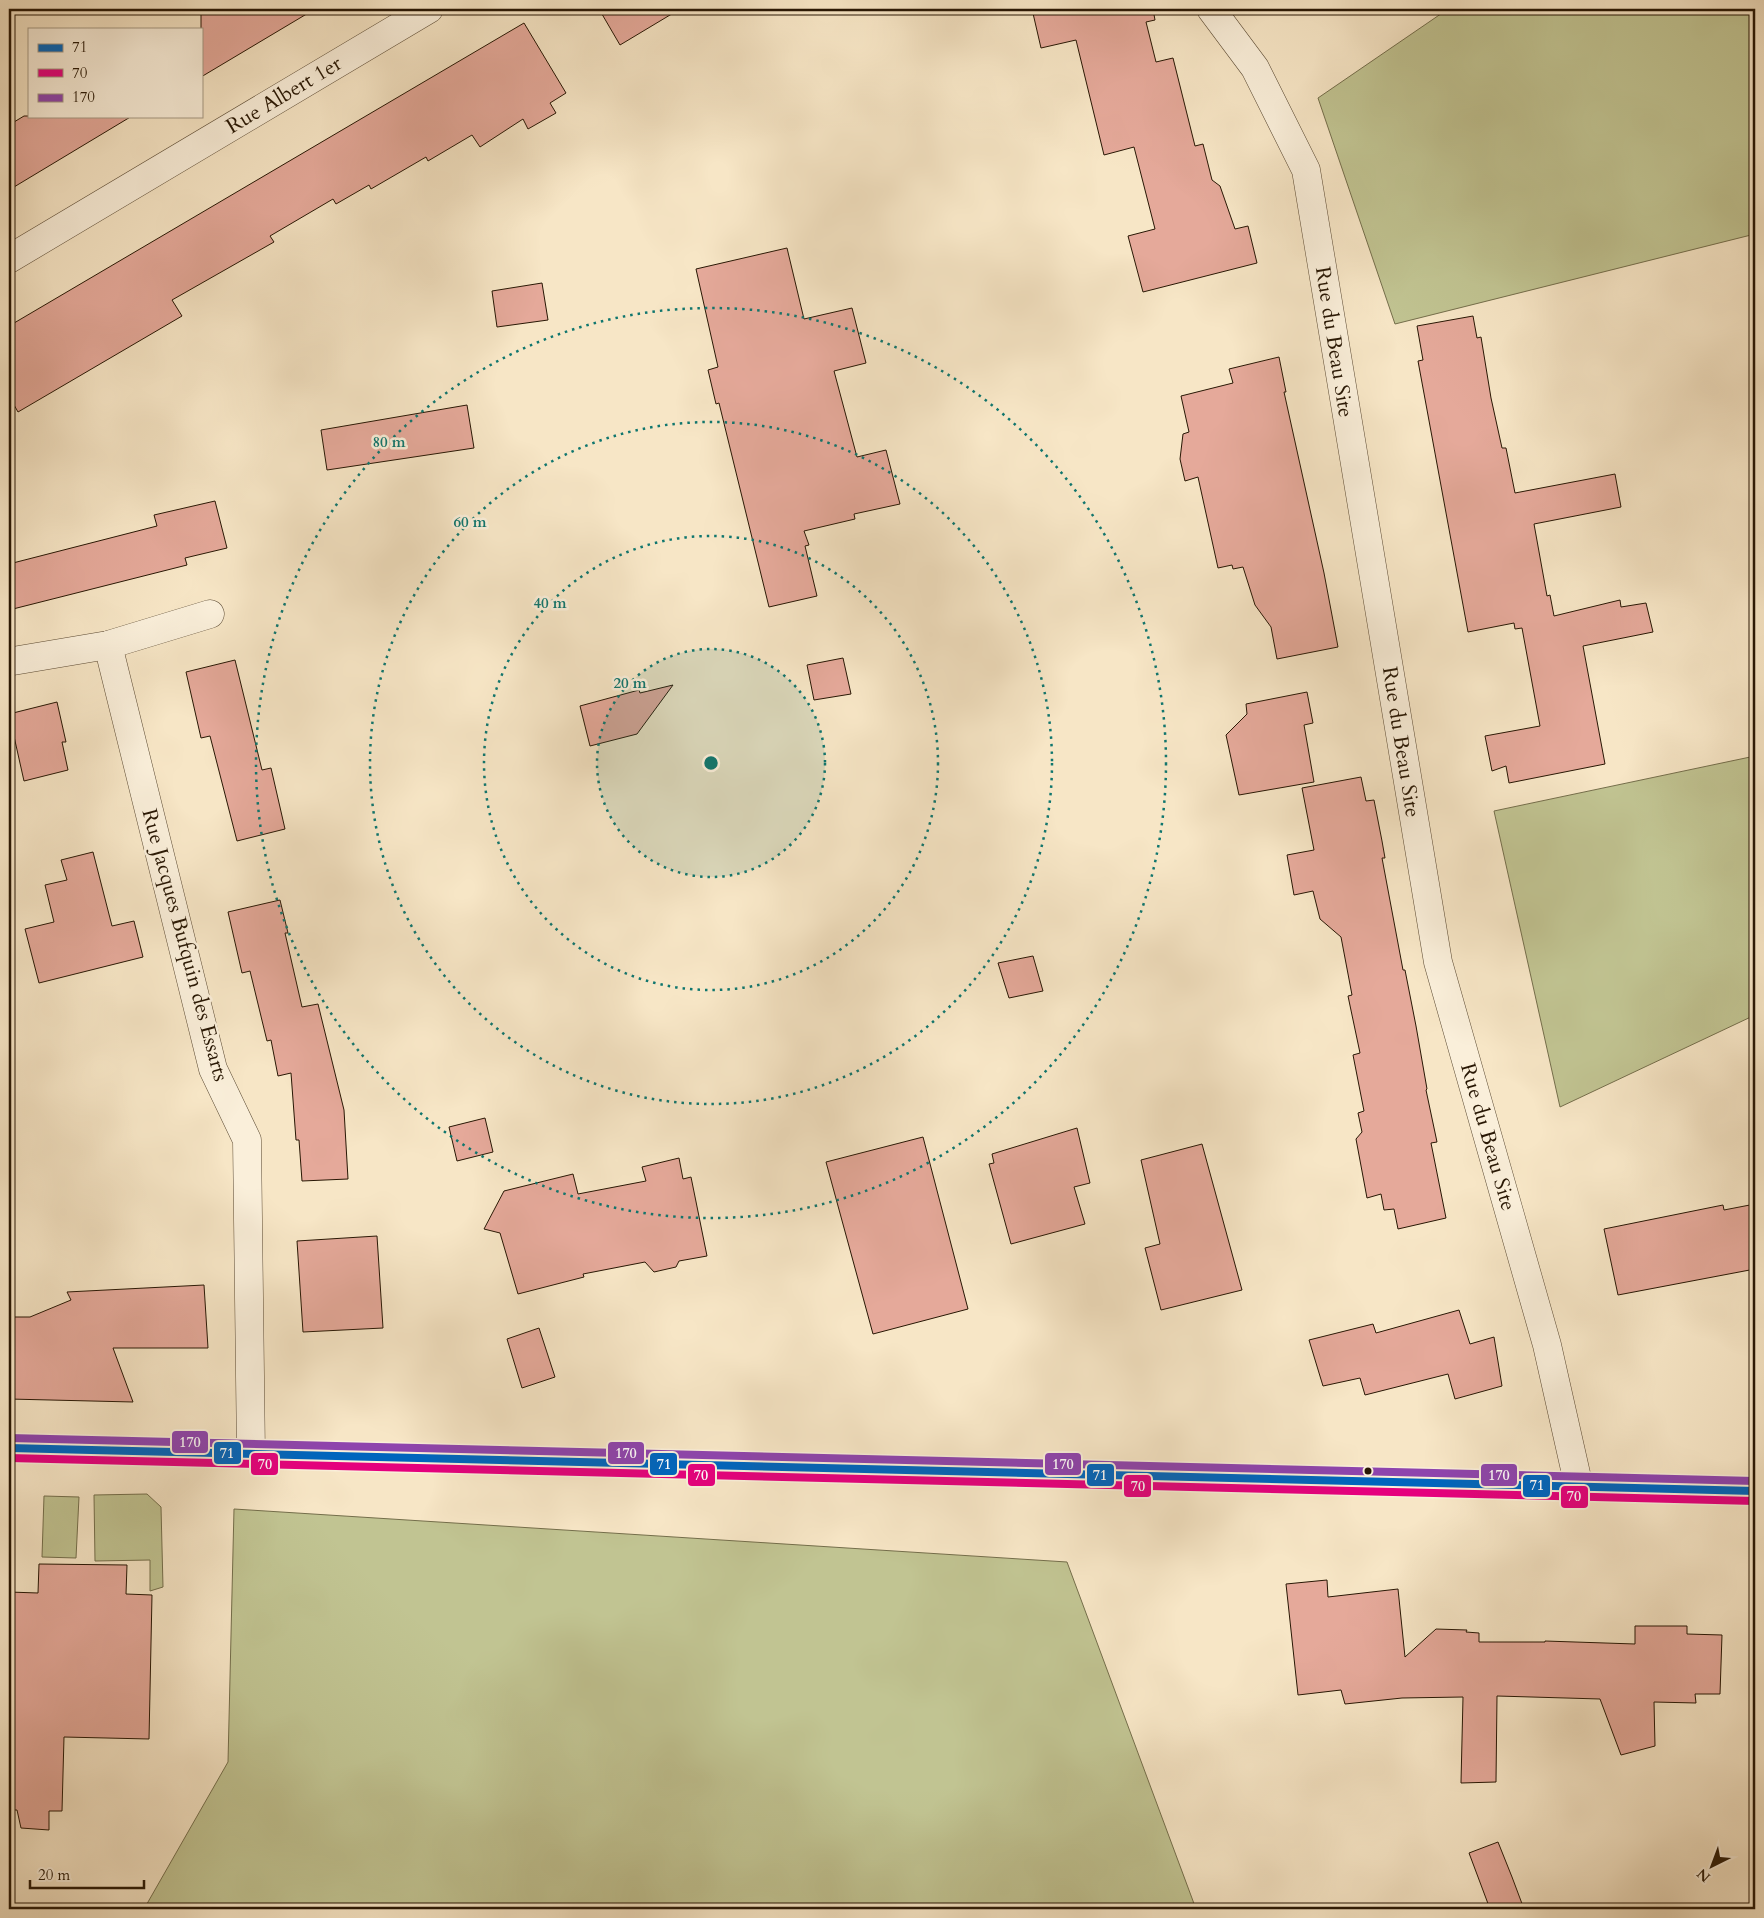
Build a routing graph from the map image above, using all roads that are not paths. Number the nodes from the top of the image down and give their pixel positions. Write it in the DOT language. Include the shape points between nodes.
graph roads {
  1 [pos="429,9"];
  2 [pos="1210,9"];
  3 [pos="400,16"];
  4 [pos="9,259"];
  5 [pos="210,614"];
  6 [pos="108,645"];
  7 [pos="13,661"];
  8 [pos="9,1448"];
  9 [pos="251,1454"];
  10 [pos="1578,1487"];
  11 [pos="1755,1491"];
  1 -- 3 [label="street, Rue Albert 1er"];
  2 -- 10 [label="street, Rue du Beau Site" via="1255,68 1306,170 1438,962 1547,1345"];
  3 -- 4 [label="street, Rue Albert 1er"];
  5 -- 6 [label="street"];
  6 -- 7 [label="street"];
  6 -- 9 [label="street, Rue Jacques Bufquin des Essarts" via="213,1069 247,1140"];
  8 -- 9 [label="main road"];
  9 -- 10 [label="main road"];
  10 -- 11 [label="main road"];
}
